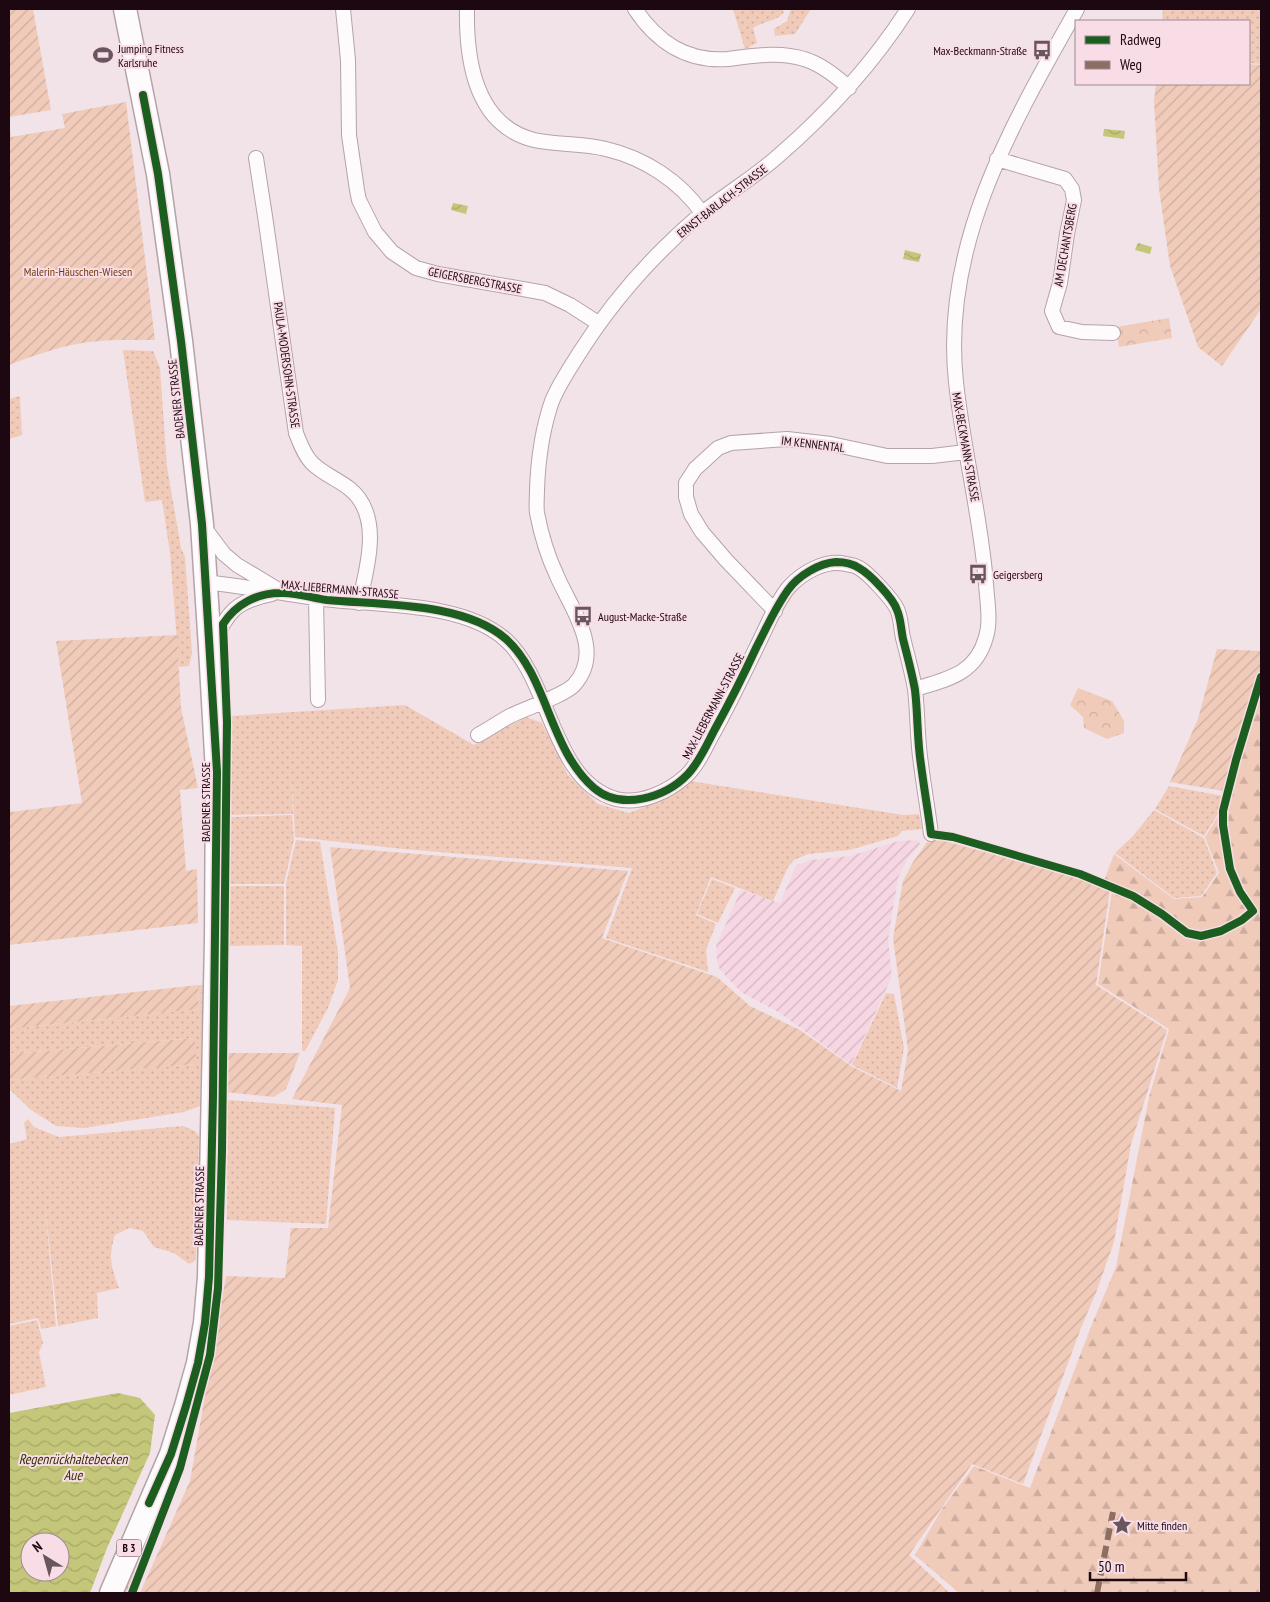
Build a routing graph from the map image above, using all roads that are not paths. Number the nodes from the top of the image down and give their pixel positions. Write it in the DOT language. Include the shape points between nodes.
graph roads {
  1 [pos="125,9"];
  2 [pos="343,9"];
  3 [pos="467,9"];
  4 [pos="635,9"];
  5 [pos="908,9"];
  6 [pos="1076,9"];
  7 [pos="849,88"];
  8 [pos="256,158"];
  9 [pos="998,159"];
  10 [pos="702,213"];
  11 [pos="598,323"];
  12 [pos="1113,333"];
  13 [pos="966,452"];
  14 [pos="202,524"];
  15 [pos="206,582"];
  16 [pos="282,592"];
  17 [pos="316,598"];
  18 [pos="359,603"];
  19 [pos="775,611"];
  20 [pos="210,648"];
  21 [pos="915,689"];
  22 [pos="318,700"];
  23 [pos="544,701"];
  24 [pos="478,735"];
  25 [pos="931,834"];
  26 [pos="111,1593"];
  1 -- 14 [label="main road, BADENER STRASSE / B 3" via="158,174"];
  2 -- 11 [label="street, GEIGERSBERGSTRASSE" via="348,60 349,135 359,200 375,232 392,252 416,268 545,293"];
  3 -- 10 [label="street" via="471,62 477,89 493,114 508,129 534,140 606,149 641,161 692,198"];
  4 -- 7 [label="street" via="659,38 680,51 710,59 765,55 803,58 814,62"];
  5 -- 7 [label="street, ERNST-BARLACH-STRASSE"];
  6 -- 9 [label="street, MAX-BECKMANN-STRASSE" via="1032,87"];
  7 -- 10 [label="street, ERNST-BARLACH-STRASSE" via="776,158"];
  8 -- 18 [label="street, PAULA-MODERSOHN-STRASSE" via="296,433 312,463 352,490 366,511 369,542"];
  9 -- 12 [label="street, AM DECHANTSBERG" via="1065,178 1069,182 1074,200 1052,311 1059,328"];
  9 -- 13 [label="street, MAX-BECKMANN-STRASSE" via="974,221 956,293 952,340"];
  10 -- 11 [label="street, ERNST-BARLACH-STRASSE" via="649,262"];
  11 -- 23 [label="street, ERNST-BARLACH-STRASSE" via="553,400 540,448 538,518 554,569 587,647 586,662 573,686"];
  13 -- 19 [label="street, IM KENNENTAL" via="887,456 787,439 731,443 718,448 686,482 691,514 726,560"];
  13 -- 21 [label="street, MAX-BECKMANN-STRASSE" via="976,499 985,573 987,635 978,657 964,671"];
  14 -- 15 [label="main road, BADENER STRASSE / B 3"];
  14 -- 16 [label="street, MAX-LIEBERMANN-STRASSE" via="224,554"];
  15 -- 16 [label="street, MAX-LIEBERMANN-STRASSE"];
  15 -- 20 [label="main road, BADENER STRASSE / B 3"];
  16 -- 17 [label="street, MAX-LIEBERMANN-STRASSE"];
  16 -- 20 [label="street, MAX-LIEBERMANN-STRASSE" via="241,603 230,613"];
  17 -- 18 [label="street, MAX-LIEBERMANN-STRASSE"];
  17 -- 22 [label="street"];
  18 -- 23 [label="street, MAX-LIEBERMANN-STRASSE" via="424,608 487,626 519,655"];
  19 -- 21 [label="street, MAX-LIEBERMANN-STRASSE" via="790,587 820,565 839,562 858,567 897,608"];
  19 -- 23 [label="street, MAX-LIEBERMANN-STRASSE" via="697,762 686,776 660,793 635,801 620,800 596,790 567,754"];
  20 -- 26 [label="main road, BADENER STRASSE / B 3" via="217,772 216,939 209,1277 205,1323 191,1388 171,1454"];
  21 -- 25 [label="street, MAX-LIEBERMANN-STRASSE"];
  23 -- 24 [label="street"];
}
